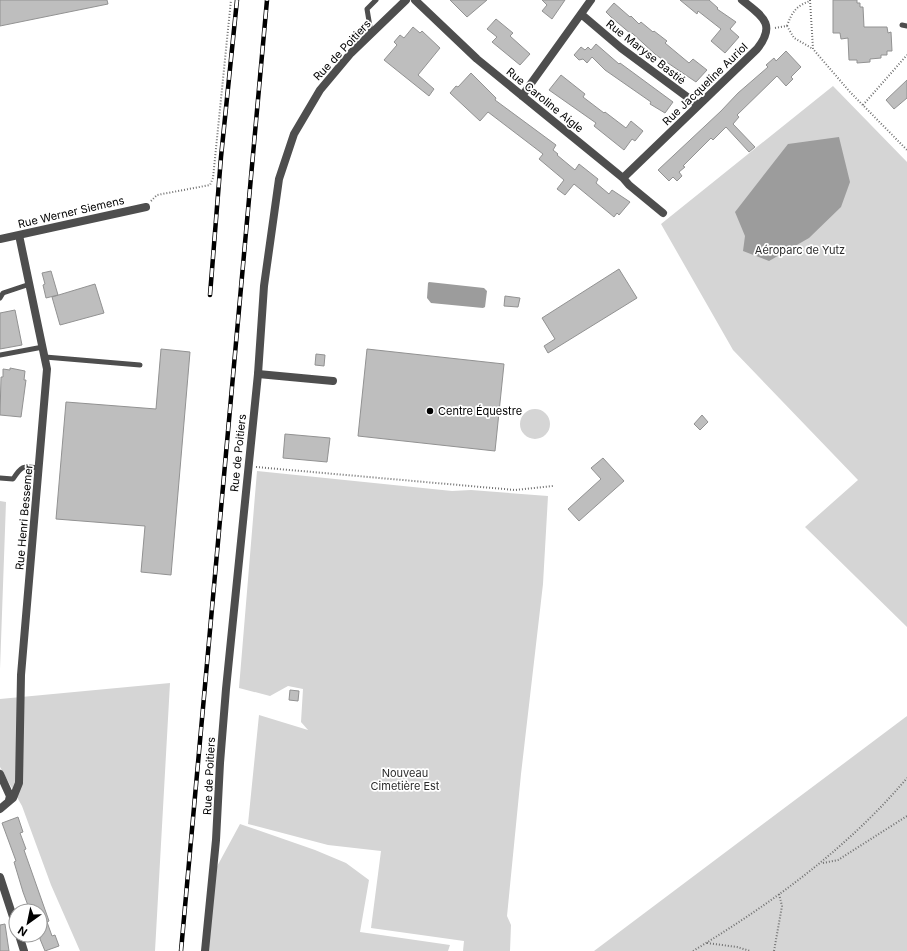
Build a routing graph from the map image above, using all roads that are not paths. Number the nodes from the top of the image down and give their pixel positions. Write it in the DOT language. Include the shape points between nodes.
graph roads {
  1 [pos="376,0"];
  2 [pos="406,0"];
  3 [pos="415,0"];
  4 [pos="591,0"];
  5 [pos="742,0"];
  6 [pos="582,14"];
  7 [pos="371,33"];
  8 [pos="522,96"];
  9 [pos="698,106"];
  10 [pos="623,178"];
  11 [pos="146,206"];
  12 [pos="663,213"];
  13 [pos="19,235"];
  14 [pos="0,239"];
  15 [pos="30,284"];
  16 [pos="0,298"];
  17 [pos="43,347"];
  18 [pos="0,355"];
  19 [pos="45,357"];
  20 [pos="140,365"];
  21 [pos="258,374"];
  22 [pos="333,381"];
  23 [pos="39,468"];
  24 [pos="0,478"];
  25 [pos="0,774"];
  26 [pos="9,800"];
  27 [pos="0,809"];
  28 [pos="0,877"];
  29 [pos="2,892"];
  30 [pos="8,907"];
  31 [pos="205,951"];
  1 -- 7 [label="lane" via="367,9"];
  2 -- 7 [label="street, Rue de Poitiers"];
  3 -- 8 [label="street, Rue Caroline Aigle" via="477,59"];
  4 -- 6 [label="street"];
  5 -- 9 [label="street, Rue Jacqueline Auriol" via="764,18 768,29 764,41"];
  6 -- 8 [label="street"];
  6 -- 9 [label="street, Rue Maryse Bastié" via="621,48"];
  7 -- 21 [label="street, Rue de Poitiers" via="320,90 294,134 279,179 264,286"];
  8 -- 10 [label="street, Rue Caroline Aigle"];
  9 -- 10 [label="street, Rue Jacqueline Auriol"];
  10 -- 12 [label="street, Rue Caroline Aigle"];
  11 -- 13 [label="street, Rue Werner Siemens"];
  13 -- 14 [label="street, Rue Werner Siemens"];
  13 -- 15 [label="street, Rue Henri Bessemer"];
  15 -- 16 [label="lane" via="3,293"];
  15 -- 17 [label="street, Rue Henri Bessemer"];
  17 -- 18 [label="lane"];
  17 -- 19 [label="street, Rue Henri Bessemer"];
  19 -- 20 [label="lane"];
  19 -- 23 [label="street, Rue Henri Bessemer" via="47,368"];
  21 -- 22 [label="street"];
  21 -- 31 [label="street, Rue de Poitiers" via="226,689 216,840"];
  23 -- 24 [label="lane" via="24,466 13,479"];
  23 -- 26 [label="street, Rue Henri Bessemer" via="22,675 19,783"];
  25 -- 26 [label="street" via="10,796"];
  26 -- 27 [label="street, Rue Henri Bessemer"];
  28 -- 29 [label="street"];
  29 -- 30 [label="street"];
}
